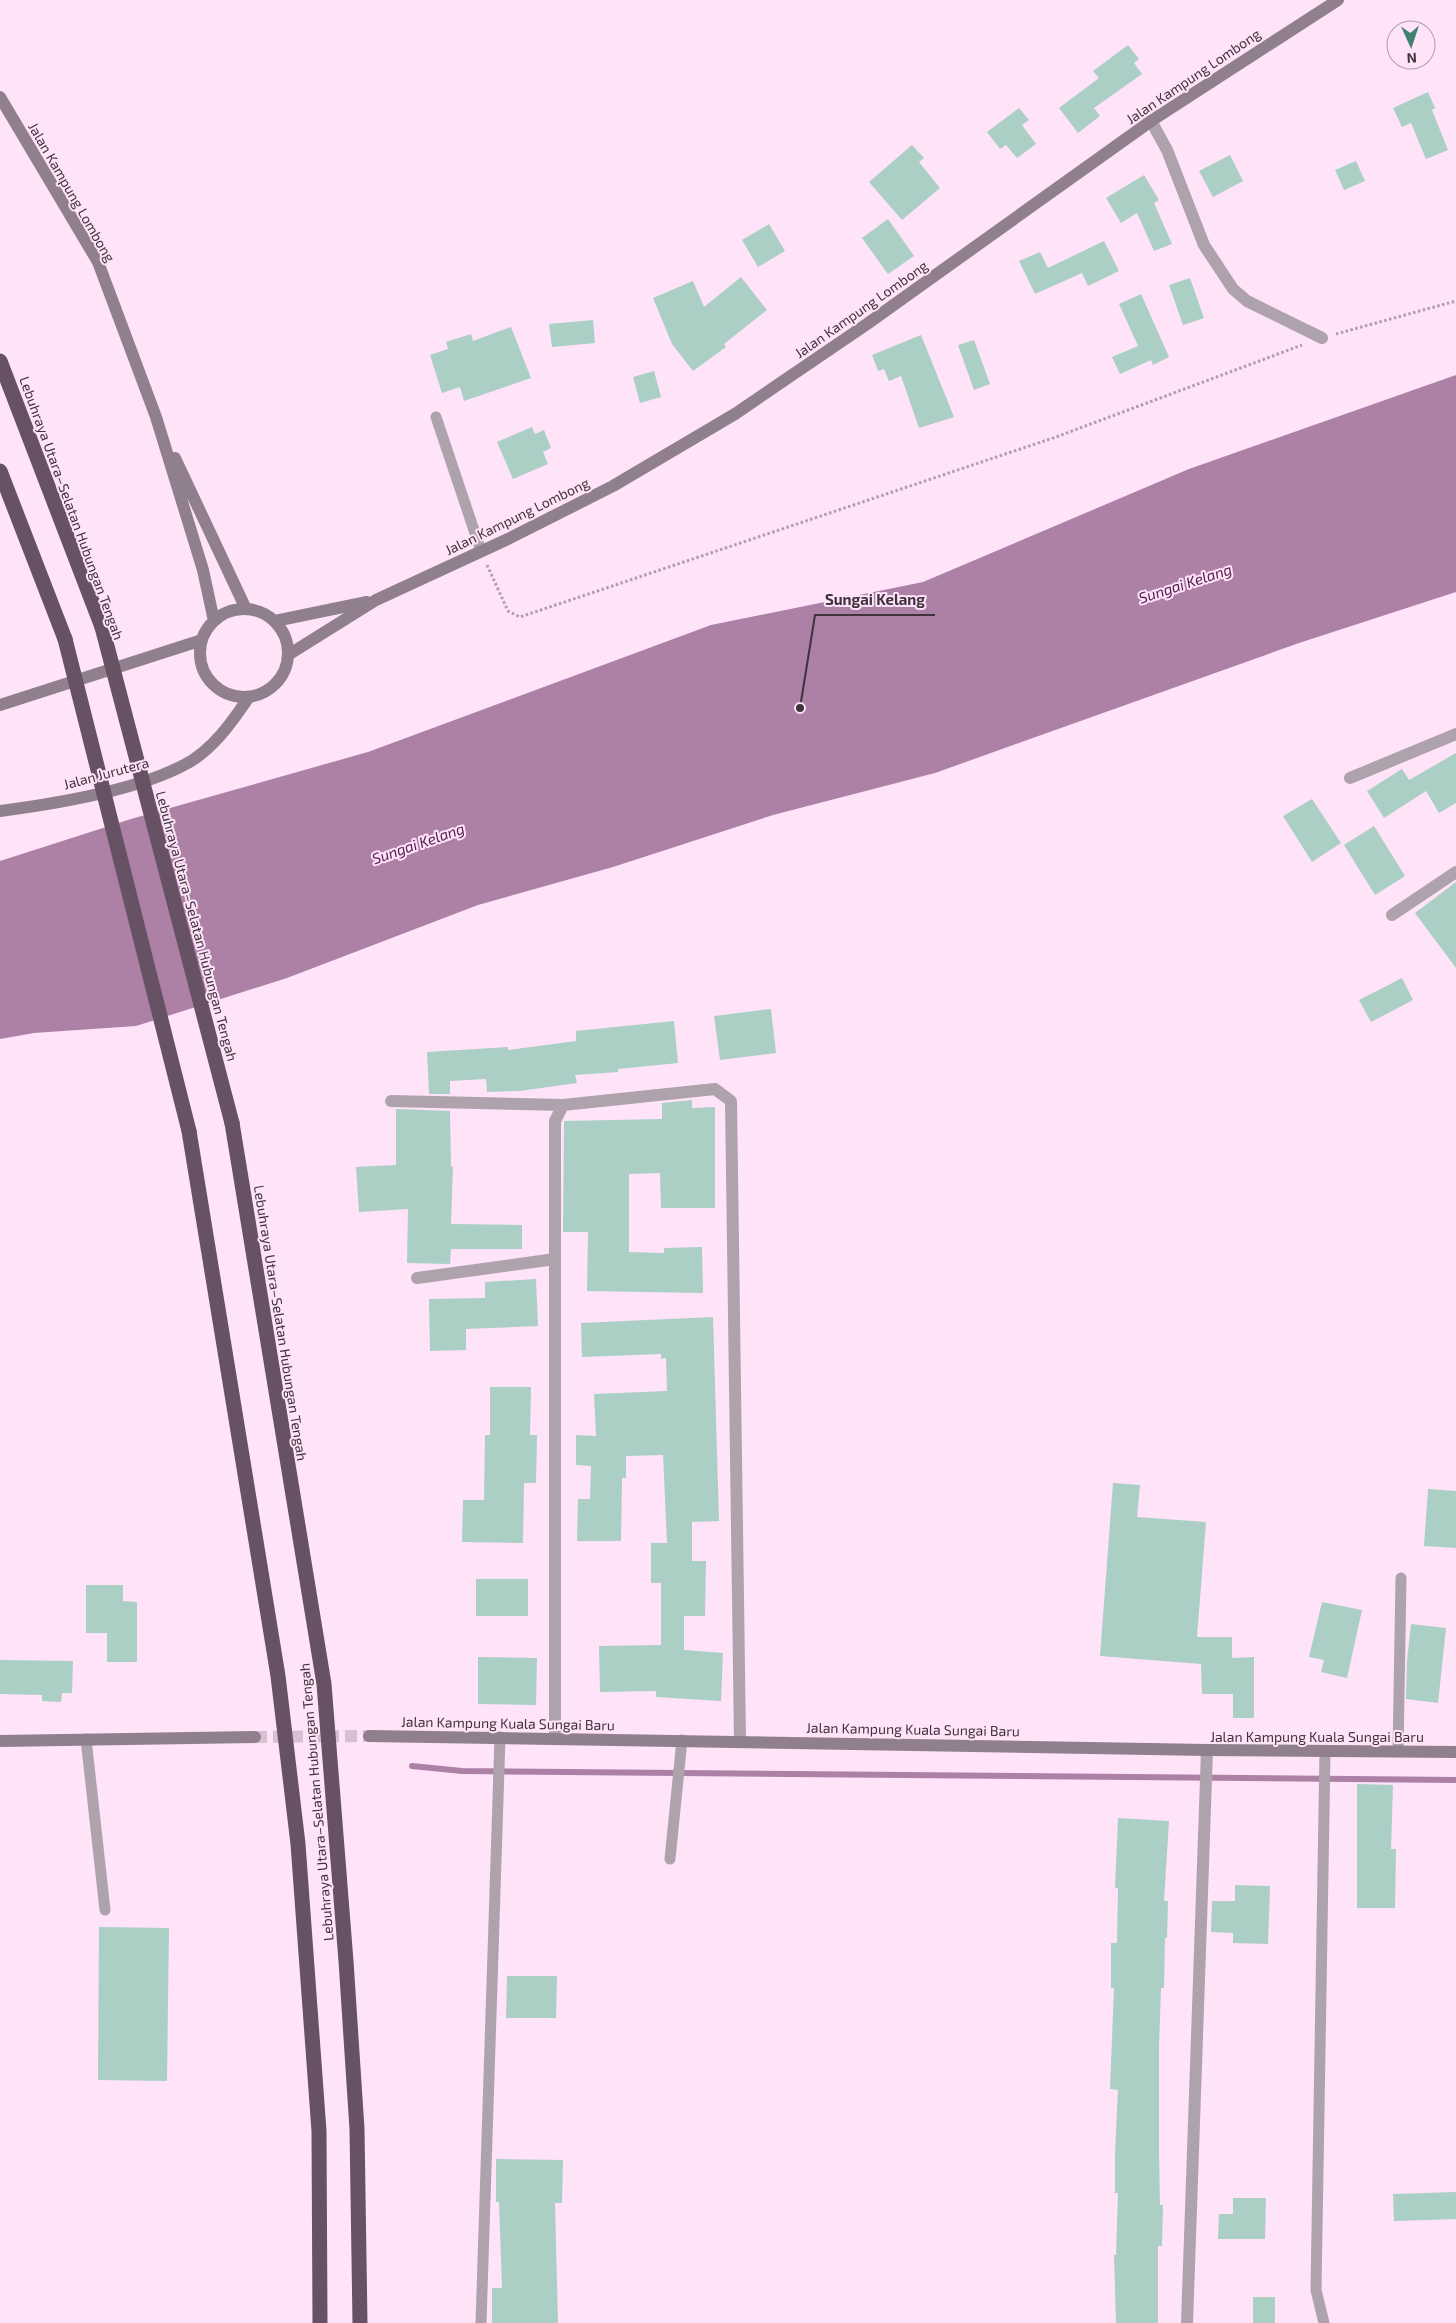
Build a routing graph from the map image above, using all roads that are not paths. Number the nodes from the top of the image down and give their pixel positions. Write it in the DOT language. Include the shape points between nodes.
graph roads {
  1 [pos="1338,0"];
  2 [pos="0,97"];
  3 [pos="1151,121"];
  4 [pos="1322,338"];
  5 [pos="0,361"];
  6 [pos="156,417"];
  7 [pos="436,417"];
  8 [pos="0,470"];
  9 [pos="481,550"];
  10 [pos="376,600"];
  11 [pos="246,609"];
  12 [pos="214,621"];
  13 [pos="274,621"];
  14 [pos="202,640"];
  15 [pos="288,655"];
  16 [pos="249,697"];
  17 [pos="0,705"];
  18 [pos="1456,734"];
  19 [pos="1350,778"];
  20 [pos="0,811"];
  21 [pos="1456,872"];
  22 [pos="1392,914"];
  23 [pos="391,1101"];
  24 [pos="563,1105"];
  25 [pos="554,1259"];
  26 [pos="417,1278"];
  27 [pos="1402,1578"];
  28 [pos="369,1736"];
  29 [pos="254,1737"];
  30 [pos="500,1737"];
  31 [pos="555,1738"];
  32 [pos="86,1739"];
  33 [pos="0,1740"];
  34 [pos="682,1740"];
  35 [pos="740,1741"];
  36 [pos="1398,1751"];
  37 [pos="1456,1752"];
  38 [pos="1206,1756"];
  39 [pos="1325,1756"];
  40 [pos="670,1858"];
  41 [pos="105,1910"];
  42 [pos="320,2323"];
  43 [pos="360,2323"];
  44 [pos="481,2323"];
  45 [pos="1187,2323"];
  46 [pos="1324,2323"];
  1 -- 3 [label="street, Jalan Kampung Lombong"];
  2 -- 6 [label="street, Jalan Kampung Lombong" via="98,262"];
  3 -- 4 [label="street" via="1167,150 1204,245 1233,289 1247,301"];
  3 -- 9 [label="street, Jalan Kampung Lombong" via="868,324 735,414 613,486"];
  5 -- 43 [label="highway, Lebuhraya Utara–Selatan Hubungan Tengah, bridge" via="102,628 232,1123 324,1684 357,2129"];
  6 -- 11 [label="street"];
  6 -- 12 [label="street" via="203,570"];
  7 -- 9 [label="lane"];
  8 -- 42 [label="highway, Lebuhraya Utara–Selatan Hubungan Tengah, bridge" via="65,639 189,1131 278,1676 298,1844 320,2131"];
  9 -- 10 [label="street, Jalan Kampung Lombong"];
  10 -- 13 [label="street"];
  10 -- 15 [label="street"];
  11 -- 12 [label="street" via="223,614"];
  11 -- 13 [label="street"];
  12 -- 14 [label="street"];
  13 -- 15 [label="street" via="287,642"];
  14 -- 16 [label="street" via="200,654 210,681 221,691"];
  14 -- 17 [label="street"];
  15 -- 16 [label="street" via="281,678 261,694"];
  16 -- 20 [label="street, Jalan Jurutera" via="229,726 185,765 132,785"];
  18 -- 19 [label="street"];
  21 -- 22 [label="street"];
  23 -- 24 [label="street"];
  24 -- 25 [label="street" via="555,1121"];
  24 -- 35 [label="street" via="715,1089 731,1101"];
  25 -- 26 [label="street"];
  25 -- 31 [label="street"];
  27 -- 36 [label="lane"];
  28 -- 30 [label="street, Jalan Kampung Kuala Sungai Baru"];
  29 -- 32 [label="street"];
  30 -- 31 [label="street, Jalan Kampung Kuala Sungai Baru"];
  30 -- 44 [label="lane"];
  31 -- 34 [label="street, Jalan Kampung Kuala Sungai Baru"];
  32 -- 33 [label="street"];
  32 -- 41 [label="lane"];
  34 -- 35 [label="street, Jalan Kampung Kuala Sungai Baru"];
  34 -- 40 [label="lane"];
  35 -- 38 [label="street, Jalan Kampung Kuala Sungai Baru"];
  36 -- 37 [label="street, Jalan Kampung Kuala Sungai Baru"];
  36 -- 39 [label="street, Jalan Kampung Kuala Sungai Baru"];
  38 -- 39 [label="street, Jalan Kampung Kuala Sungai Baru"];
  38 -- 45 [label="street"];
  39 -- 46 [label="lane" via="1316,2290"];
}
